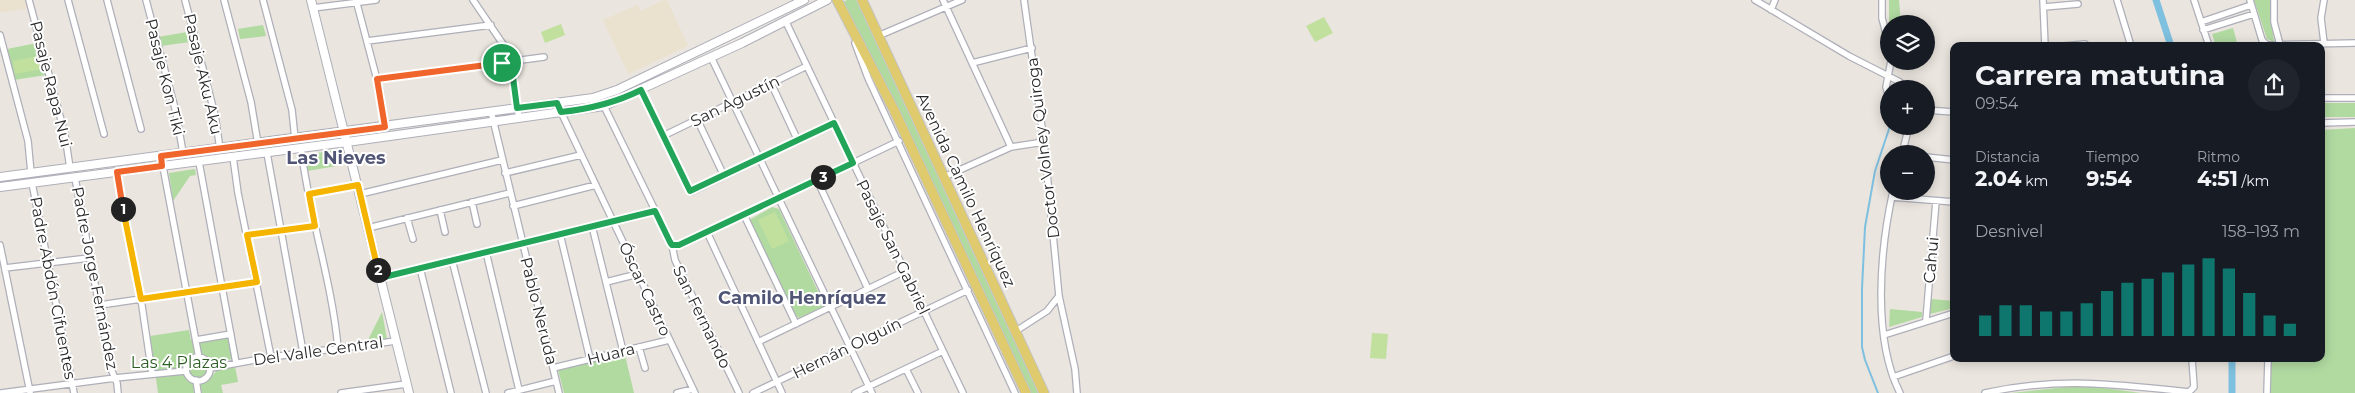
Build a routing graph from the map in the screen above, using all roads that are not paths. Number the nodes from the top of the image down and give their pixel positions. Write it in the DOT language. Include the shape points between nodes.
graph roads {
  1 [pos="29,0"];
  2 [pos="68,0"];
  3 [pos="107,0"];
  4 [pos="146,0"];
  5 [pos="186,0"];
  6 [pos="224,0"];
  7 [pos="264,0"];
  8 [pos="376,0"];
  9 [pos="473,0"];
  10 [pos="804,0"];
  11 [pos="827,0"];
  12 [pos="837,0"];
  13 [pos="862,0"];
  14 [pos="942,0"];
  15 [pos="962,0"];
  16 [pos="1024,0"];
  17 [pos="1754,0"];
  18 [pos="1775,0"];
  19 [pos="1882,0"];
  20 [pos="2117,0"];
  21 [pos="2194,0"];
  22 [pos="2274,0"];
  23 [pos="2324,0"];
  24 [pos="357,1"];
  25 [pos="2251,2"];
  26 [pos="2044,3"];
  27 [pos="312,4"];
  28 [pos="2078,4"];
  29 [pos="946,6"];
  30 [pos="1771,10"];
  31 [pos="2254,14"];
  32 [pos="1882,15"];
  33 [pos="785,20"];
  34 [pos="2201,22"];
  35 [pos="491,25"];
  36 [pos="2203,30"];
  37 [pos="851,31"];
  38 [pos="0,35"];
  39 [pos="878,36"];
  40 [pos="367,41"];
  41 [pos="2045,42"];
  42 [pos="2129,42"];
  43 [pos="2207,42"];
  44 [pos="2264,42"];
  45 [pos="2279,42"];
  46 [pos="2324,42"];
  47 [pos="2325,43"];
  48 [pos="2355,43"];
  49 [pos="1032,48"];
  50 [pos="544,57"];
  51 [pos="711,57"];
  52 [pos="511,62"];
  53 [pos="972,63"];
  54 [pos="807,66"];
  55 [pos="1889,70"];
  56 [pos="377,79"];
  57 [pos="1887,80"];
  58 [pos="771,83"];
  59 [pos="641,90"];
  60 [pos="2325,98"];
  61 [pos="2355,98"];
  62 [pos="733,102"];
  63 [pos="557,103"];
  64 [pos="604,106"];
  65 [pos="517,108"];
  66 [pos="491,111"];
  67 [pos="1935,111"];
  68 [pos="561,112"];
  69 [pos="1950,112"];
  70 [pos="518,118"];
  71 [pos="697,119"];
  72 [pos="493,121"];
  73 [pos="2355,122"];
  74 [pos="834,123"];
  75 [pos="2325,123"];
  76 [pos="385,127"];
  77 [pos="141,129"];
  78 [pos="344,132"];
  79 [pos="104,134"];
  80 [pos="663,136"];
  81 [pos="296,139"];
  82 [pos="798,140"];
  83 [pos="899,141"];
  84 [pos="347,142"];
  85 [pos="1044,142"];
  86 [pos="258,144"];
  87 [pos="1011,147"];
  88 [pos="220,148"];
  89 [pos="302,148"];
  90 [pos="183,153"];
  91 [pos="267,153"];
  92 [pos="581,155"];
  93 [pos="161,156"];
  94 [pos="234,157"];
  95 [pos="1935,158"];
  96 [pos="760,159"];
  97 [pos="502,160"];
  98 [pos="1950,160"];
  99 [pos="199,162"];
  100 [pos="853,163"];
  101 [pos="162,166"];
  102 [pos="70,168"];
  103 [pos="117,172"];
  104 [pos="32,173"];
  105 [pos="505,173"];
  106 [pos="724,176"];
  107 [pos="0,177"];
  108 [pos="75,178"];
  109 [pos="944,178"];
  110 [pos="817,180"];
  111 [pos="32,183"];
  112 [pos="358,185"];
  113 [pos="596,186"];
  114 [pos="0,187"];
  115 [pos="510,192"];
  116 [pos="309,194"];
  117 [pos="360,194"];
  118 [pos="779,198"];
  119 [pos="1891,200"];
  120 [pos="1930,200"];
  121 [pos="1936,201"];
  122 [pos="472,202"];
  123 [pos="1950,202"];
  124 [pos="513,206"];
  125 [pos="440,210"];
  126 [pos="655,211"];
  127 [pos="744,215"];
  128 [pos="407,218"];
  129 [pos="613,221"];
  130 [pos="477,224"];
  131 [pos="315,226"];
  132 [pos="592,226"];
  133 [pos="368,228"];
  134 [pos="281,230"];
  135 [pos="445,232"];
  136 [pos="707,232"];
  137 [pos="560,234"];
  138 [pos="247,235"];
  139 [pos="413,239"];
  140 [pos="522,243"];
  141 [pos="0,245"];
  142 [pos="672,245"];
  143 [pos="486,252"];
  144 [pos="89,258"];
  145 [pos="452,260"];
  146 [pos="47,263"];
  147 [pos="5,268"];
  148 [pos="420,268"];
  149 [pos="905,271"];
  150 [pos="638,274"];
  151 [pos="380,278"];
  152 [pos="257,282"];
  153 [pos="606,282"];
  154 [pos="224,286"];
  155 [pos="868,289"];
  156 [pos="968,290"];
  157 [pos="187,292"];
  158 [pos="1060,296"];
  159 [pos="141,299"];
  160 [pos="100,305"];
  161 [pos="830,307"];
  162 [pos="924,311"];
  163 [pos="1950,314"];
  164 [pos="1926,320"];
  165 [pos="796,324"];
  166 [pos="1016,331"];
  167 [pos="231,334"];
  168 [pos="1884,335"];
  169 [pos="196,340"];
  170 [pos="396,340"];
  171 [pos="669,340"];
  172 [pos="758,342"];
  173 [pos="639,347"];
  174 [pos="850,347"];
  175 [pos="338,348"];
  176 [pos="623,351"];
  177 [pos="943,351"];
  178 [pos="304,352"];
  179 [pos="271,357"];
  180 [pos="1950,357"];
  181 [pos="199,358"];
  182 [pos="590,359"];
  183 [pos="2192,362"];
  184 [pos="2268,362"];
  185 [pos="236,363"];
  186 [pos="211,368"];
  187 [pos="553,368"];
  188 [pos="645,368"];
  189 [pos="906,369"];
  190 [pos="185,371"];
  191 [pos="152,374"];
  192 [pos="1893,377"];
  193 [pos="114,378"];
  194 [pos="196,380"];
  195 [pos="556,381"];
  196 [pos="777,382"];
  197 [pos="72,384"];
  198 [pos="406,384"];
  199 [pos="868,387"];
  200 [pos="519,390"];
  201 [pos="30,391"];
  202 [pos="694,391"];
  203 [pos="1,393"];
  204 [pos="74,393"];
  205 [pos="118,393"];
  206 [pos="198,393"];
  207 [pos="341,393"];
  208 [pos="408,393"];
  209 [pos="451,393"];
  210 [pos="486,393"];
  211 [pos="508,393"];
  212 [pos="559,393"];
  213 [pos="676,393"];
  214 [pos="738,393"];
  215 [pos="753,393"];
  216 [pos="782,393"];
  217 [pos="855,393"];
  218 [pos="872,393"];
  219 [pos="918,393"];
  220 [pos="963,393"];
  221 [pos="1015,393"];
  222 [pos="1026,393"];
  223 [pos="1044,393"];
  224 [pos="1077,393"];
  225 [pos="1900,393"];
  226 [pos="1987,393"];
  227 [pos="2267,393"];
  1 -- 102 [label="street, Pasaje Rapa Nui" via="65,135"];
  2 -- 79 [label="street"];
  3 -- 77 [label="street"];
  4 -- 90 [label="street, Pasaje Kon Tiki" via="176,112"];
  5 -- 88 [label="street, Pasaje Aku Aku" via="214,108"];
  6 -- 86 [label="street" via="251,102"];
  7 -- 81 [label="street" via="292,110"];
  8 -- 24 [label="street"];
  9 -- 35 [label="street"];
  10 -- 63 [label="main road" via="608,94"];
  11 -- 33 [label="main road"];
  12 -- 37 [label="main road, Avenida Camilo Henríquez"];
  13 -- 39 [label="main road, Avenida Camilo Henríquez"];
  14 -- 29 [label="street"];
  15 -- 29 [label="street"];
  16 -- 49 [label="street, Doctor Volney Quiroga"];
  17 -- 30 [label="street"];
  18 -- 30 [label="street"];
  19 -- 32 [label="street"];
  20 -- 42 [label="street"];
  21 -- 34 [label="street"];
  22 -- 45 [label="street" via="2274,22"];
  23 -- 46 [label="street" via="2321,18"];
  24 -- 27 [label="street"];
  24 -- 40 [label="street"];
  25 -- 31 [label="street"];
  25 -- 34 [label="street"];
  26 -- 28 [label="street"];
  26 -- 41 [label="street"];
  27 -- 78 [label="main road"];
  29 -- 39 [label="street"];
  29 -- 53 [label="street"];
  30 -- 57 [label="street"];
  31 -- 36 [label="street"];
  31 -- 44 [label="street"];
  33 -- 51 [label="main road"];
  33 -- 54 [label="street, Pasaje San Gabriel"];
  34 -- 36 [label="street"];
  35 -- 40 [label="street"];
  35 -- 52 [label="street" via="506,47"];
  36 -- 43 [label="street"];
  37 -- 83 [label="street, Avenida Camilo Henríquez" via="865,70"];
  37 -- 222 [label="main road, Avenida Camilo Henríquez" via="897,117"];
  38 -- 104 [label="street" via="28,141"];
  39 -- 109 [label="main road, Avenida Camilo Henríquez"];
  40 -- 56 [label="street"];
  47 -- 48 [label="street"];
  49 -- 53 [label="street"];
  49 -- 85 [label="street, Doctor Volney Quiroga"];
  50 -- 52 [label="street"];
  51 -- 59 [label="main road"];
  51 -- 62 [label="street"];
  52 -- 56 [label="street"];
  52 -- 65 [label="street"];
  53 -- 87 [label="street"];
  54 -- 58 [label="street, San Agustín"];
  54 -- 74 [label="street, Pasaje San Gabriel"];
  55 -- 57 [label="street"];
  56 -- 76 [label="street"];
  58 -- 62 [label="street, San Agustín"];
  58 -- 82 [label="street"];
  59 -- 64 [label="main road"];
  59 -- 80 [label="street"];
  60 -- 61 [label="street"];
  62 -- 71 [label="street, San Agustín"];
  62 -- 96 [label="street"];
  63 -- 65 [label="main road"];
  63 -- 68 [label="street, Óscar Castro"];
  64 -- 68 [label="main road"];
  64 -- 126 [label="street, San Fernando"];
  65 -- 66 [label="main road"];
  65 -- 70 [label="street"];
  66 -- 72 [label="street, Pablo Neruda"];
  66 -- 76 [label="main road"];
  67 -- 69 [label="street"];
  68 -- 70 [label="main road"];
  68 -- 92 [label="street, Óscar Castro"];
  70 -- 72 [label="main road"];
  71 -- 80 [label="street, San Agustín"];
  71 -- 106 [label="street"];
  72 -- 84 [label="main road"];
  72 -- 97 [label="street, Pablo Neruda"];
  73 -- 75 [label="street"];
  74 -- 82 [label="street"];
  74 -- 100 [label="street, Pasaje San Gabriel"];
  76 -- 78 [label="main road"];
  78 -- 81 [label="main road"];
  78 -- 84 [label="main road"];
  80 -- 106 [label="street" via="690,191"];
  81 -- 86 [label="main road"];
  82 -- 96 [label="street"];
  83 -- 100 [label="street"];
  83 -- 156 [label="street, Avenida Camilo Henríquez"];
  84 -- 89 [label="main road"];
  84 -- 112 [label="main road"];
  85 -- 87 [label="street"];
  85 -- 158 [label="street, Doctor Volney Quiroga"];
  86 -- 88 [label="main road"];
  87 -- 109 [label="street"];
  88 -- 90 [label="main road"];
  89 -- 91 [label="main road"];
  89 -- 116 [label="street"];
  90 -- 93 [label="main road"];
  91 -- 94 [label="main road"];
  91 -- 134 [label="street"];
  92 -- 105 [label="street"];
  92 -- 113 [label="street, Óscar Castro"];
  93 -- 101 [label="street"];
  93 -- 102 [label="main road"];
  94 -- 99 [label="main road"];
  94 -- 138 [label="street"];
  95 -- 98 [label="street"];
  96 -- 106 [label="street"];
  96 -- 118 [label="street"];
  97 -- 105 [label="street, Pablo Neruda"];
  97 -- 117 [label="street"];
  99 -- 101 [label="main road"];
  99 -- 154 [label="street"];
  100 -- 110 [label="street"];
  100 -- 149 [label="street, Pasaje San Gabriel"];
  101 -- 103 [label="main road"];
  101 -- 157 [label="street"];
  102 -- 104 [label="main road"];
  103 -- 108 [label="main road"];
  103 -- 159 [label="street"];
  104 -- 107 [label="main road"];
  105 -- 115 [label="street, Pablo Neruda"];
  108 -- 111 [label="main road"];
  108 -- 144 [label="street, Padre Jorge Fernández"];
  109 -- 166 [label="main road, Avenida Camilo Henríquez"];
  110 -- 118 [label="street"];
  110 -- 155 [label="street"];
  111 -- 114 [label="main road"];
  111 -- 146 [label="street, Padre Abdón Cifuentes"];
  112 -- 116 [label="street"];
  112 -- 117 [label="main road"];
  113 -- 124 [label="street"];
  113 -- 129 [label="street, Óscar Castro"];
  115 -- 122 [label="street"];
  115 -- 124 [label="street, Pablo Neruda"];
  116 -- 131 [label="street"];
  117 -- 133 [label="main road"];
  118 -- 127 [label="street"];
  118 -- 161 [label="street"];
  119 -- 168 [label="street" via="1883,259"];
  120 -- 121 [label="street"];
  121 -- 123 [label="street"];
  121 -- 164 [label="street, Cahui"];
  122 -- 125 [label="street"];
  122 -- 130 [label="street"];
  124 -- 140 [label="street, Pablo Neruda"];
  125 -- 128 [label="street"];
  125 -- 135 [label="street"];
  126 -- 129 [label="street"];
  126 -- 142 [label="street, San Fernando"];
  127 -- 136 [label="street"];
  127 -- 165 [label="street"];
  128 -- 133 [label="street"];
  128 -- 139 [label="street"];
  129 -- 132 [label="street"];
  129 -- 150 [label="street, Óscar Castro"];
  131 -- 134 [label="street"];
  131 -- 175 [label="street"];
  132 -- 137 [label="street"];
  132 -- 153 [label="street"];
  133 -- 151 [label="main road"];
  134 -- 138 [label="street"];
  134 -- 178 [label="street"];
  136 -- 142 [label="street" via="681,245"];
  136 -- 172 [label="street"];
  137 -- 140 [label="street"];
  137 -- 182 [label="street"];
  138 -- 152 [label="street"];
  140 -- 143 [label="street"];
  140 -- 187 [label="street, Pablo Neruda"];
  141 -- 147 [label="street"];
  142 -- 214 [label="street, San Fernando" via="675,260"];
  143 -- 145 [label="street"];
  143 -- 200 [label="street"];
  144 -- 146 [label="street"];
  144 -- 160 [label="street, Padre Jorge Fernández"];
  145 -- 148 [label="street"];
  145 -- 210 [label="street"];
  146 -- 147 [label="street"];
  146 -- 197 [label="street, Padre Abdón Cifuentes"];
  147 -- 201 [label="street"];
  148 -- 151 [label="street"];
  148 -- 209 [label="street"];
  149 -- 155 [label="street"];
  149 -- 162 [label="street, Pasaje San Gabriel"];
  150 -- 153 [label="street"];
  150 -- 171 [label="street, Óscar Castro"];
  151 -- 170 [label="main road"];
  152 -- 154 [label="street"];
  152 -- 179 [label="street"];
  153 -- 176 [label="street"];
  154 -- 157 [label="street"];
  154 -- 167 [label="street"];
  155 -- 161 [label="street"];
  156 -- 162 [label="street, Hernán Olguín"];
  156 -- 221 [label="street, Avenida Camilo Henríquez"];
  157 -- 159 [label="street"];
  157 -- 169 [label="street"];
  158 -- 166 [label="street" via="1047,311"];
  158 -- 224 [label="street, Doctor Volney Quiroga"];
  159 -- 160 [label="street"];
  159 -- 191 [label="street"];
  160 -- 193 [label="street, Padre Jorge Fernández"];
  161 -- 165 [label="street"];
  161 -- 174 [label="street"];
  162 -- 174 [label="street, Hernán Olguín"];
  162 -- 177 [label="street, Pasaje San Gabriel"];
  163 -- 164 [label="street"];
  164 -- 168 [label="street"];
  165 -- 172 [label="street"];
  166 -- 223 [label="main road, Avenida Camilo Henríquez"];
  167 -- 169 [label="street"];
  167 -- 185 [label="street"];
  168 -- 192 [label="street"];
  169 -- 181 [label="street"];
  170 -- 175 [label="street, Del Valle Central"];
  170 -- 198 [label="main road"];
  171 -- 173 [label="street, Huara"];
  171 -- 202 [label="street, Óscar Castro"];
  172 -- 196 [label="street"];
  173 -- 176 [label="street, Huara"];
  173 -- 188 [label="street"];
  174 -- 196 [label="street, Hernán Olguín"];
  174 -- 199 [label="street"];
  175 -- 178 [label="street, Del Valle Central"];
  176 -- 182 [label="street, Huara"];
  177 -- 189 [label="street"];
  177 -- 220 [label="street, Pasaje San Gabriel"];
  178 -- 179 [label="street, Del Valle Central"];
  179 -- 185 [label="street, Del Valle Central"];
  180 -- 192 [label="street"];
  181 -- 186 [label="street" via="207,361"];
  181 -- 190 [label="street" via="188,361"];
  182 -- 187 [label="street, Huara"];
  183 -- 226 [label="street" via="2192,391 2073,382 2028,385"];
  184 -- 227 [label="street"];
  185 -- 186 [label="street, Del Valle Central"];
  186 -- 194 [label="street" via="208,376"];
  187 -- 195 [label="street, Pablo Neruda"];
  189 -- 199 [label="street"];
  189 -- 219 [label="street"];
  190 -- 191 [label="street"];
  190 -- 194 [label="street" via="189,378"];
  191 -- 193 [label="street"];
  192 -- 225 [label="street"];
  193 -- 197 [label="street"];
  193 -- 205 [label="street, Padre Jorge Fernández"];
  194 -- 206 [label="street"];
  195 -- 200 [label="street"];
  195 -- 212 [label="street, Pablo Neruda"];
  196 -- 215 [label="street, Hernán Olguín"];
  196 -- 216 [label="street"];
  197 -- 201 [label="street"];
  197 -- 204 [label="street, Padre Abdón Cifuentes"];
  198 -- 207 [label="street"];
  198 -- 208 [label="main road"];
  199 -- 217 [label="street"];
  199 -- 218 [label="street"];
  200 -- 211 [label="street"];
  201 -- 203 [label="street"];
  202 -- 213 [label="street"];
}
